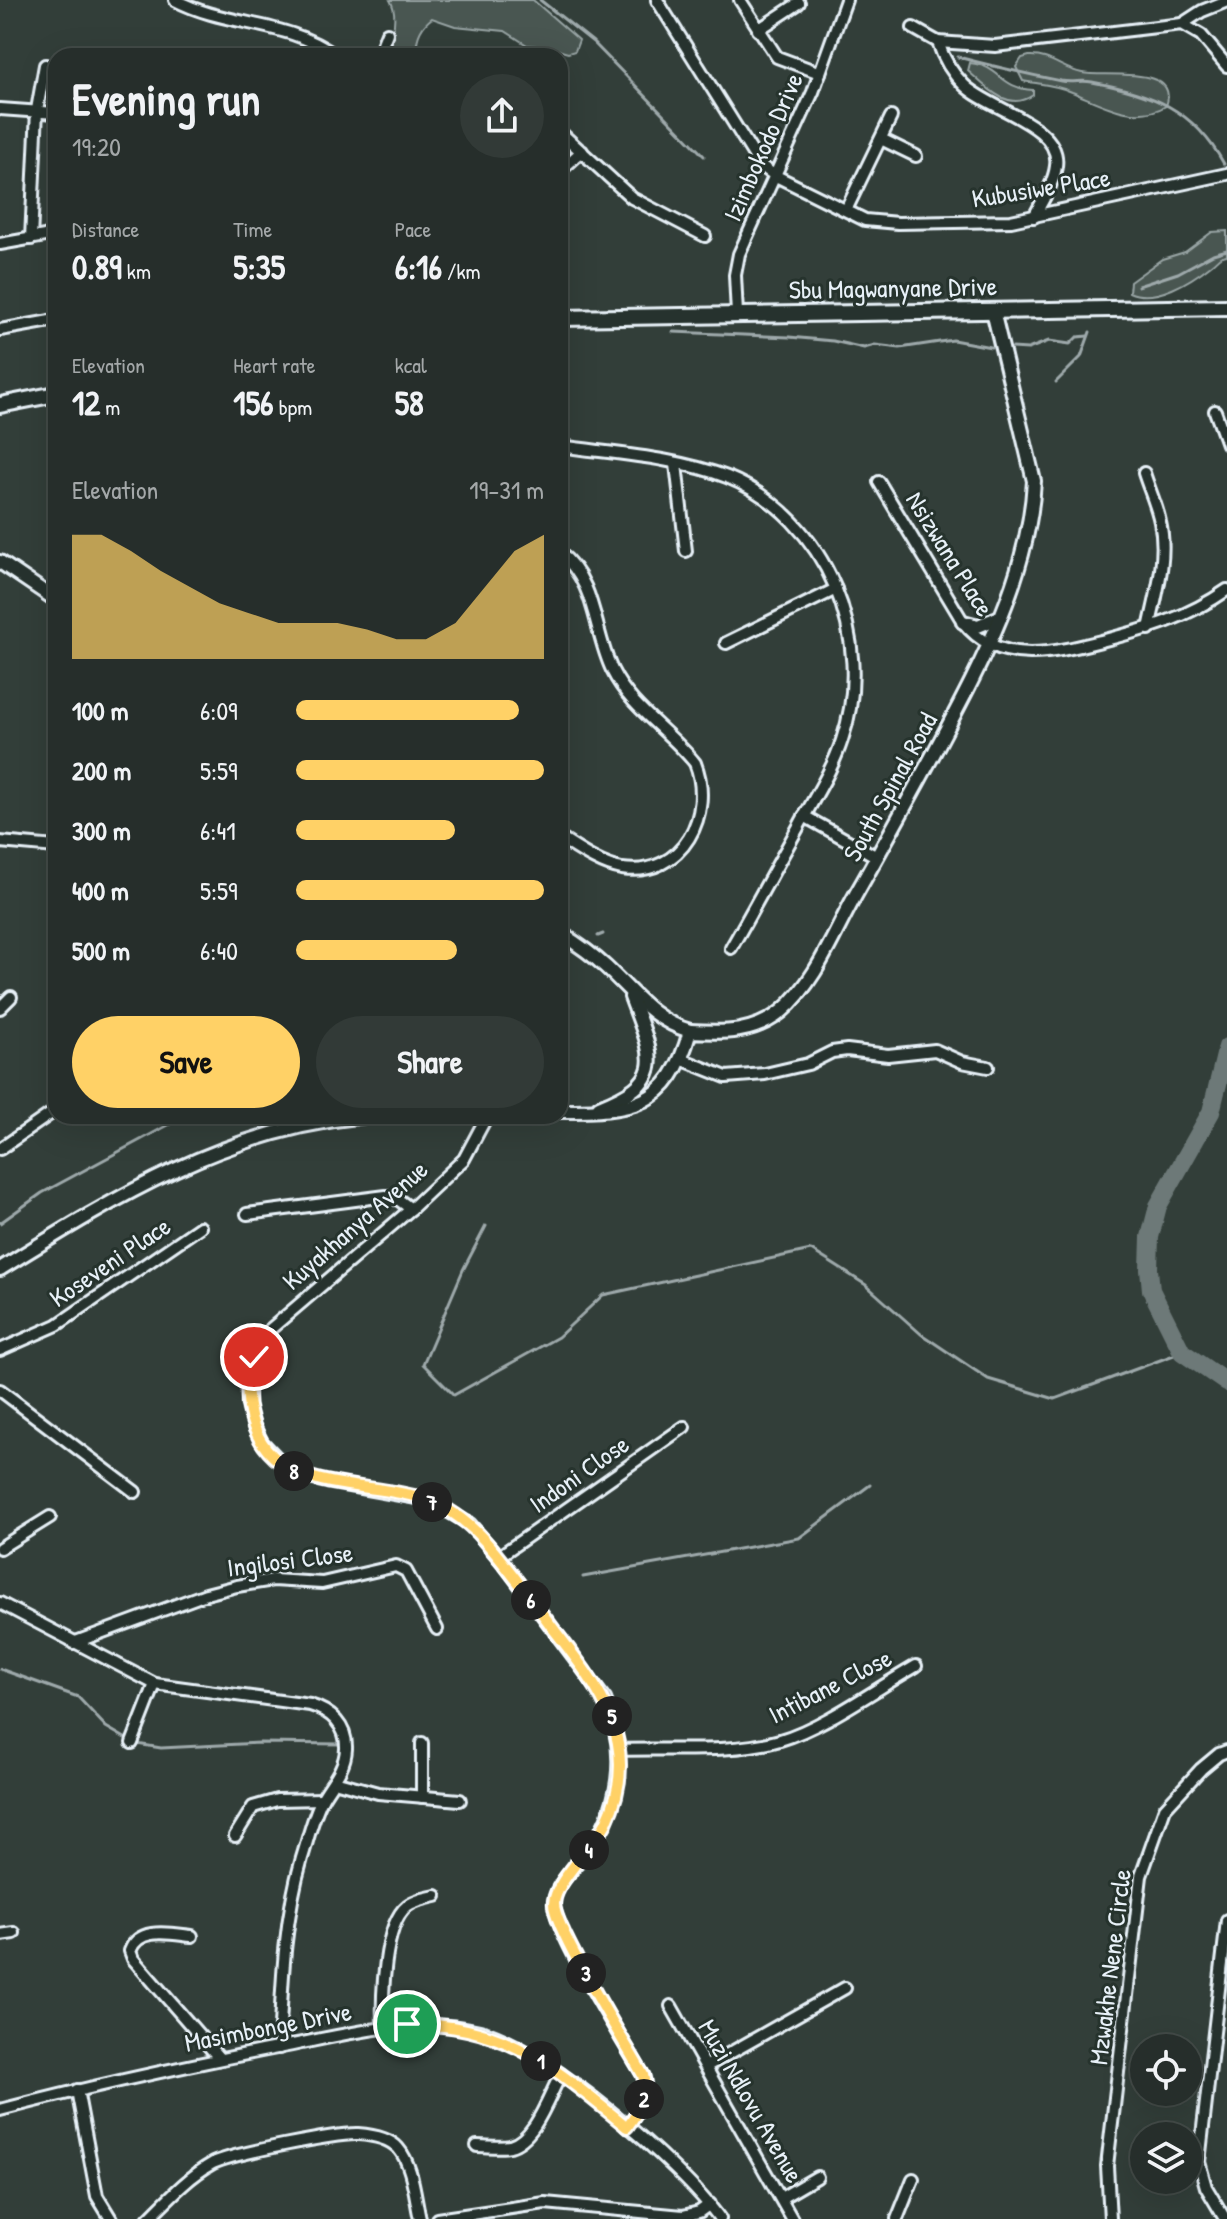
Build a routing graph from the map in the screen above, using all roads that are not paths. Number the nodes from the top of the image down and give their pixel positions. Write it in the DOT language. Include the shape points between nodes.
graph roads {
  1 [pos="175,0"];
  2 [pos="657,0"];
  3 [pos="740,0"];
  4 [pos="846,0"];
  5 [pos="1227,1"];
  6 [pos="799,3"];
  7 [pos="1182,24"];
  8 [pos="913,28"];
  9 [pos="758,30"];
  10 [pos="387,33"];
  11 [pos="938,42"];
  12 [pos="321,48"];
  13 [pos="381,48"];
  14 [pos="45,65"];
  15 [pos="1227,66"];
  16 [pos="820,73"];
  17 [pos="0,109"];
  18 [pos="37,110"];
  19 [pos="48,112"];
  20 [pos="891,117"];
  21 [pos="568,139"];
  22 [pos="881,139"];
  23 [pos="582,151"];
  24 [pos="916,156"];
  25 [pos="568,164"];
  26 [pos="1227,174"];
  27 [pos="774,175"];
  28 [pos="846,210"];
  29 [pos="1034,217"];
  30 [pos="48,236"];
  31 [pos="705,236"];
  32 [pos="31,239"];
  33 [pos="0,244"];
  34 [pos="1227,307"];
  35 [pos="993,311"];
  36 [pos="737,314"];
  37 [pos="568,318"];
  38 [pos="48,321"];
  39 [pos="0,330"];
  40 [pos="48,396"];
  41 [pos="0,405"];
  42 [pos="1215,411"];
  43 [pos="1227,444"];
  44 [pos="568,447"];
  45 [pos="676,464"];
  46 [pos="1144,473"];
  47 [pos="879,482"];
  48 [pos="686,551"];
  49 [pos="568,561"];
  50 [pos="0,562"];
  51 [pos="836,589"];
  52 [pos="1227,590"];
  53 [pos="48,595"];
  54 [pos="1000,617"];
  55 [pos="963,622"];
  56 [pos="1149,629"];
  57 [pos="726,643"];
  58 [pos="989,645"];
  59 [pos="804,816"];
  60 [pos="0,842"];
  61 [pos="568,843"];
  62 [pos="48,846"];
  63 [pos="877,857"];
  64 [pos="568,939"];
  65 [pos="731,948"];
  66 [pos="629,991"];
  67 [pos="11,997"];
  68 [pos="0,1008"];
  69 [pos="690,1031"];
  70 [pos="681,1059"];
  71 [pos="988,1067"];
  72 [pos="568,1111"];
  73 [pos="588,1111"];
  74 [pos="48,1116"];
  75 [pos="308,1124"];
  76 [pos="483,1124"];
  77 [pos="0,1149"];
  78 [pos="411,1209"];
  79 [pos="247,1214"];
  80 [pos="200,1227"];
  81 [pos="0,1269"];
  82 [pos="0,1350"];
  83 [pos="0,1390"];
  84 [pos="684,1427"];
  85 [pos="135,1492"];
  86 [pos="50,1517"];
  87 [pos="0,1548"];
  88 [pos="498,1557"];
  89 [pos="0,1603"];
  90 [pos="437,1629"];
  91 [pos="73,1643"];
  92 [pos="916,1666"];
  93 [pos="155,1684"];
  94 [pos="132,1743"];
  95 [pos="422,1743"];
  96 [pos="620,1750"];
  97 [pos="1227,1751"];
  98 [pos="334,1781"];
  99 [pos="422,1797"];
  100 [pos="322,1799"];
  101 [pos="460,1800"];
  102 [pos="235,1836"];
  103 [pos="436,1896"];
  104 [pos="1227,1920"];
  105 [pos="14,1933"];
  106 [pos="0,1935"];
  107 [pos="192,1936"];
  108 [pos="845,1988"];
  109 [pos="671,2006"];
  110 [pos="383,2027"];
  111 [pos="279,2048"];
  112 [pos="220,2059"];
  113 [pos="707,2066"];
  114 [pos="561,2074"];
  115 [pos="77,2090"];
  116 [pos="0,2110"];
  117 [pos="627,2127"];
  118 [pos="477,2146"];
  119 [pos="817,2177"];
  120 [pos="913,2179"];
  121 [pos="781,2198"];
  122 [pos="710,2204"];
  123 [pos="111,2219"];
  124 [pos="148,2219"];
  125 [pos="420,2219"];
  126 [pos="437,2219"];
  127 [pos="720,2219"];
  128 [pos="792,2219"];
  129 [pos="897,2219"];
  130 [pos="1110,2219"];
  131 [pos="1225,2219"];
  1 -- 12 [label="street" via="206,14 289,31"];
  2 -- 27 [label="street" via="756,161"];
  3 -- 9 [label="street"];
  4 -- 16 [label="street, Izimbokodo Drive"];
  5 -- 7 [label="street"];
  6 -- 9 [label="street"];
  7 -- 11 [label="street" via="1019,45"];
  7 -- 15 [label="street" via="1201,35"];
  8 -- 11 [label="street"];
  9 -- 16 [label="street" via="777,57"];
  10 -- 13 [label="street"];
  11 -- 29 [label="street" via="964,85 1043,132 1054,145 1055,170"];
  14 -- 18 [label="street"];
  16 -- 27 [label="street, Izimbokodo Drive"];
  17 -- 18 [label="street"];
  18 -- 19 [label="street"];
  18 -- 32 [label="street"];
  20 -- 22 [label="street"];
  21 -- 23 [label="street"];
  22 -- 24 [label="street"];
  22 -- 28 [label="street"];
  23 -- 25 [label="street"];
  23 -- 31 [label="street" via="632,198"];
  26 -- 29 [label="street, Kubusiwe Place"];
  27 -- 28 [label="street, Kubusiwe Place"];
  27 -- 36 [label="street, Izimbokodo Drive" via="739,254"];
  28 -- 29 [label="street, Kubusiwe Place" via="865,220 898,223 990,223"];
  30 -- 32 [label="street"];
  32 -- 33 [label="street"];
  34 -- 35 [label="main road, Sbu Magwanyane Drive"];
  35 -- 36 [label="main road, Sbu Magwanyane Drive"];
  35 -- 54 [label="street, South Spinal Road" via="1034,481 1026,544"];
  36 -- 37 [label="main road, Sbu Magwanyane Drive"];
  38 -- 39 [label="street"];
  40 -- 41 [label="main road"];
  42 -- 43 [label="street"];
  44 -- 45 [label="street"];
  45 -- 48 [label="street"];
  45 -- 51 [label="street" via="729,478 773,505 821,557"];
  46 -- 56 [label="street" via="1163,544"];
  47 -- 55 [label="street, Nsizwana Place"];
  49 -- 61 [label="street" via="589,592 622,688 695,763 703,796 693,834 669,860 653,866 619,869"];
  50 -- 53 [label="street"];
  51 -- 57 [label="street"];
  51 -- 59 [label="street" via="852,636 850,712 835,760"];
  52 -- 56 [label="street" via="1185,616"];
  54 -- 55 [label="street" via="978,626"];
  54 -- 58 [label="street, South Spinal Road"];
  55 -- 58 [label="street, Nsizwana Place"];
  56 -- 58 [label="street" via="1050,654"];
  58 -- 63 [label="street, South Spinal Road"];
  59 -- 63 [label="street"];
  59 -- 65 [label="street"];
  60 -- 62 [label="street"];
  63 -- 69 [label="street, South Spinal Road" via="796,998 779,1013 737,1033"];
  64 -- 66 [label="street" via="605,965"];
  66 -- 69 [label="street" via="646,1010"];
  66 -- 73 [label="street" via="649,1047 649,1070 630,1094"];
  67 -- 68 [label="street"];
  69 -- 70 [label="street"];
  70 -- 71 [label="street" via="726,1077 765,1074 847,1050 888,1055 935,1050"];
  70 -- 73 [label="street" via="647,1100 628,1108"];
  72 -- 73 [label="street"];
  74 -- 77 [label="street"];
  75 -- 81 [label="street" via="205,1155 117,1197"];
  76 -- 78 [label="street, Kuyakhanya Avenue" via="464,1159"];
  78 -- 79 [label="street" via="386,1196"];
  78 -- 88 [label="street, Kuyakhanya Avenue" via="267,1332 251,1363 248,1405 254,1426 287,1468 304,1477 428,1500 470,1524"];
  80 -- 82 [label="street, Koseveni Place" via="57,1325"];
  83 -- 85 [label="street"];
  84 -- 88 [label="street, Indoni Close"];
  86 -- 87 [label="street"];
  88 -- 96 [label="street, Kuyakhanya Avenue" via="605,1699"];
  89 -- 91 [label="street"];
  90 -- 91 [label="street, Ingilosi Close" via="406,1571 396,1566 322,1583 273,1580 237,1586"];
  91 -- 93 [label="street"];
  92 -- 96 [label="street, Intibane Close" via="778,1741"];
  93 -- 94 [label="street"];
  93 -- 98 [label="street" via="323,1709 341,1727 345,1743"];
  95 -- 99 [label="street"];
  96 -- 117 [label="street, Kuyakhanya Avenue" via="607,1820 554,1902 563,1933 643,2075 646,2094"];
  97 -- 130 [label="street, Mzwakhe Nene Circle" via="1201,1769 1165,1808 1141,1876 1107,2166"];
  98 -- 99 [label="street" via="355,1789"];
  98 -- 100 [label="street"];
  99 -- 101 [label="street"];
  100 -- 102 [label="street" via="277,1800 253,1807"];
  100 -- 111 [label="street" via="294,1892"];
  103 -- 110 [label="street" via="405,1907 397,1920 382,1995"];
  104 -- 131 [label="street" via="1199,2162 1206,2187"];
  105 -- 106 [label="street"];
  107 -- 112 [label="street" via="144,1935 130,1951"];
  108 -- 113 [label="street"];
  109 -- 113 [label="street, Muzi Ndlovu Avenue"];
  110 -- 111 [label="street, Masimbonge Drive"];
  110 -- 114 [label="street, Masimbonge Drive" via="436,2024 483,2032"];
  111 -- 112 [label="street, Masimbonge Drive"];
  112 -- 115 [label="street, Masimbonge Drive"];
  113 -- 121 [label="street, Muzi Ndlovu Avenue"];
  114 -- 117 [label="street, Masimbonge Drive"];
  114 -- 118 [label="street" via="519,2141"];
  115 -- 116 [label="street, Masimbonge Drive"];
  115 -- 123 [label="street" via="97,2196"];
  117 -- 122 [label="street, Masimbonge Drive"];
  119 -- 121 [label="street"];
  120 -- 129 [label="street"];
  121 -- 128 [label="street, Muzi Ndlovu Avenue"];
  122 -- 126 [label="street" via="683,2216 545,2203"];
  122 -- 127 [label="street, Masimbonge Drive"];
  124 -- 125 [label="street" via="191,2177 215,2162 356,2134 382,2138 398,2148"];
}
